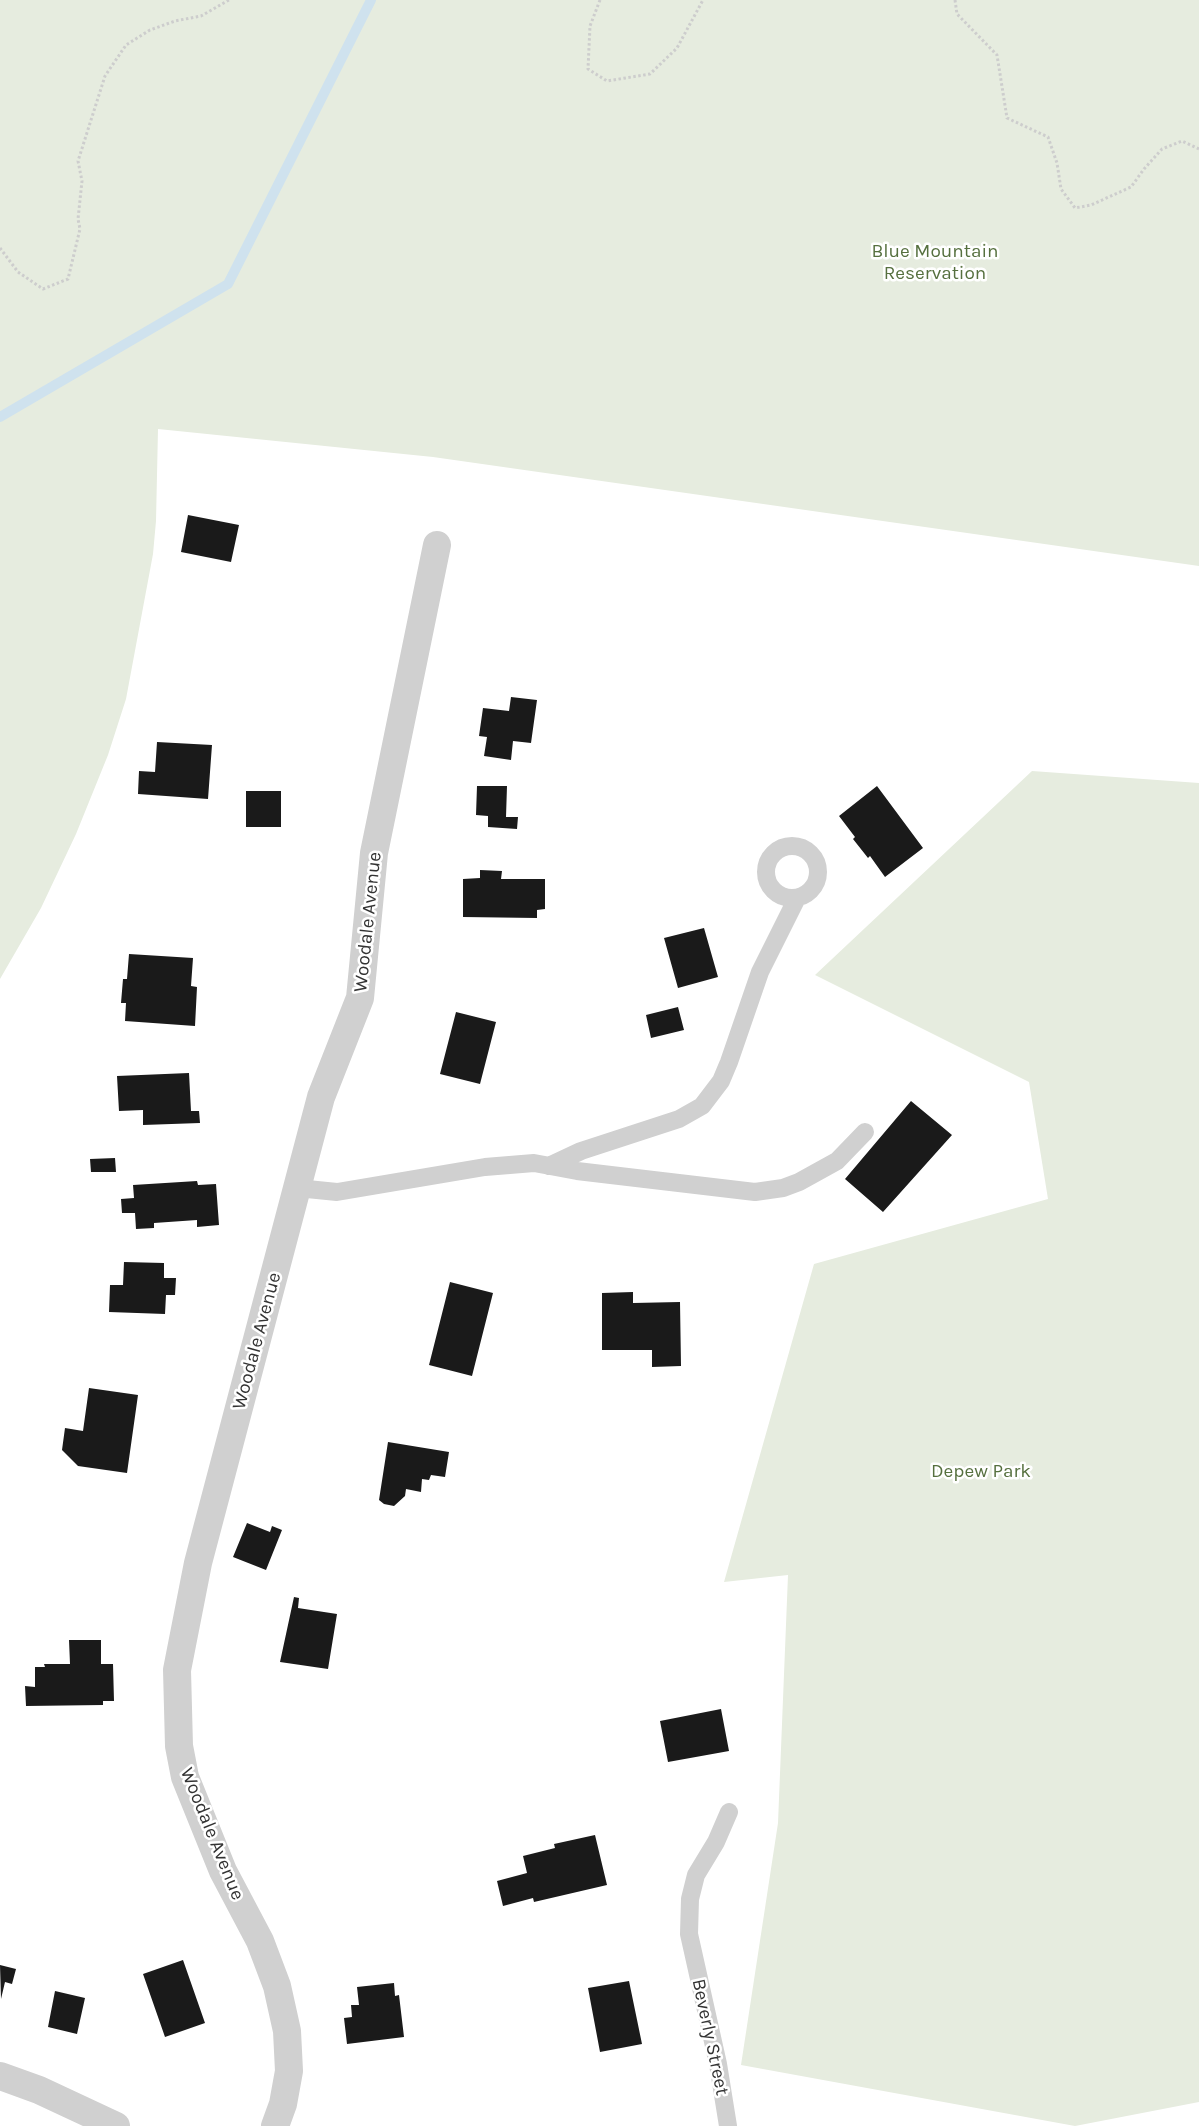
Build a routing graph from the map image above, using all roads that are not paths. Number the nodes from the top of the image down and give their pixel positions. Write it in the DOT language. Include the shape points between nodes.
graph roads {
  1 [pos="438,545"];
  2 [pos="797,898"];
  3 [pos="865,1132"];
  4 [pos="549,1166"];
  5 [pos="297,1188"];
  6 [pos="729,1812"];
  7 [pos="0,2076"];
  8 [pos="116,2126"];
  9 [pos="276,2126"];
  10 [pos="728,2126"];
  1 -- 5 [label="street, Woodale Avenue" via="374,853 360,998 321,1097"];
  2 -- 4 [label="lane" via="760,972 730,1062 702,1106 679,1119"];
  3 -- 4 [label="lane" via="837,1161 805,1179 782,1188 755,1192"];
  4 -- 5 [label="lane" via="534,1163 485,1167 337,1192"];
  5 -- 9 [label="street, Woodale Avenue" via="198,1563 177,1670 179,1746 186,1777 223,1871 260,1941 277,1986 287,2031 289,2071"];
  6 -- 10 [label="lane, Beverly Street" via="696,1875 690,1899 691,1949 718,2064"];
  7 -- 8 [label="street" via="39,2090"];
}
